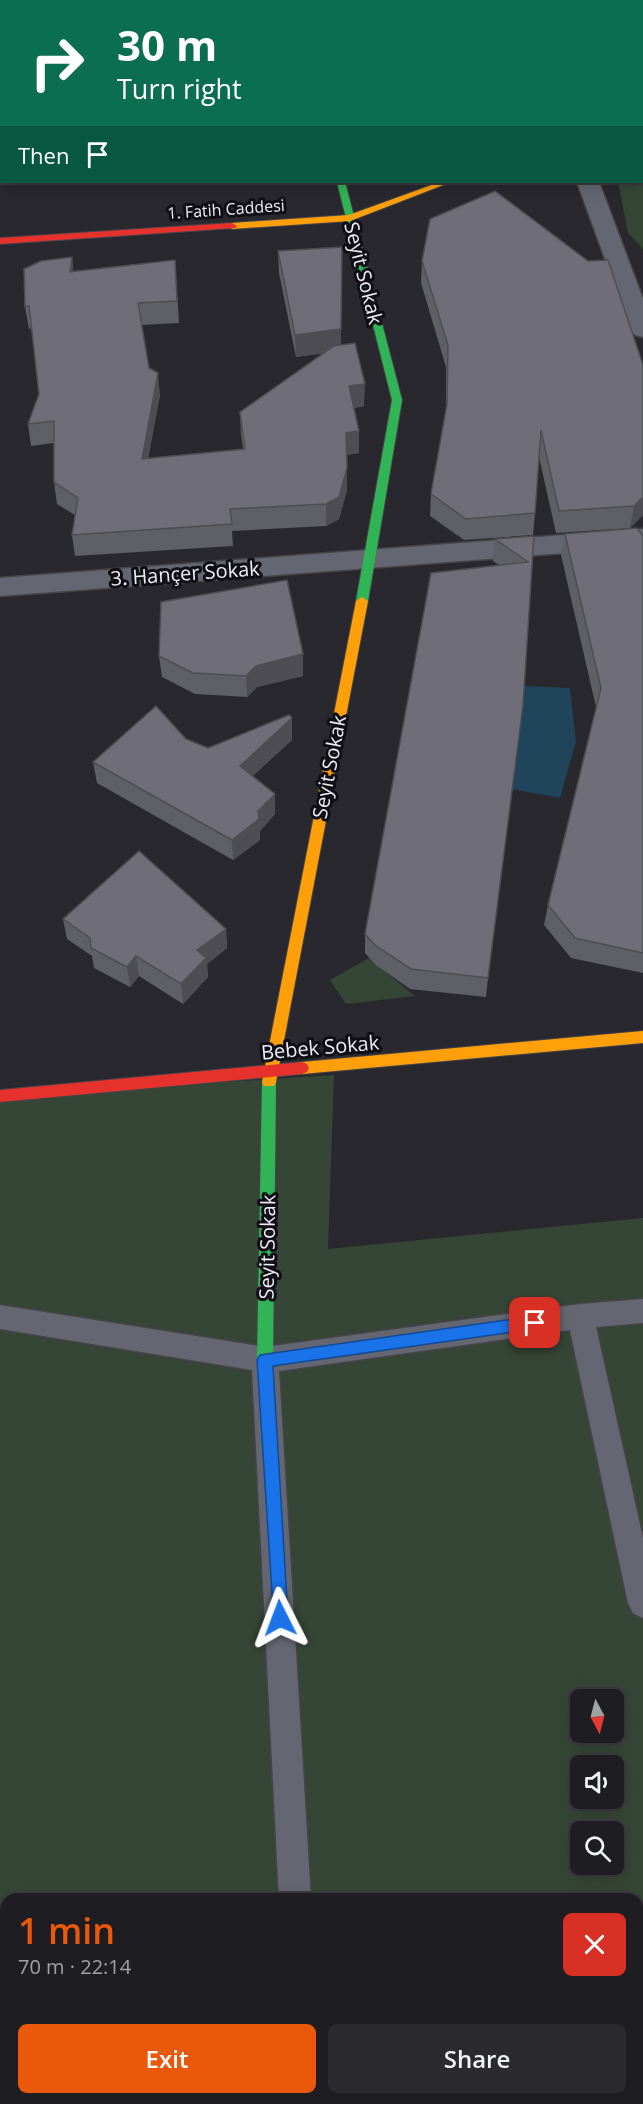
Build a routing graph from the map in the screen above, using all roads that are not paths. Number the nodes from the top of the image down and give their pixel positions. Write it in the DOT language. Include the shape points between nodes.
graph roads {
  1 [pos="341,183"];
  2 [pos="444,183"];
  3 [pos="588,183"];
  4 [pos="350,218"];
  5 [pos="0,241"];
  6 [pos="643,330"];
  7 [pos="643,538"];
  8 [pos="370,560"];
  9 [pos="0,587"];
  10 [pos="643,1037"];
  11 [pos="269,1071"];
  12 [pos="0,1096"];
  13 [pos="643,1311"];
  14 [pos="580,1316"];
  15 [pos="0,1317"];
  16 [pos="265,1360"];
  17 [pos="643,1603"];
  18 [pos="295,1893"];
  1 -- 4 [label="street, Seyit Sokak"];
  2 -- 4 [label="street, 1. Fatih Caddesi"];
  3 -- 6 [label="street"];
  4 -- 5 [label="street, 1. Fatih Caddesi"];
  4 -- 8 [label="street, Seyit Sokak" via="397,400"];
  7 -- 8 [label="street, 3. Hançer Sokak"];
  8 -- 9 [label="street, 3. Hançer Sokak"];
  8 -- 11 [label="street, Seyit Sokak"];
  10 -- 11 [label="street, Bebek Sokak"];
  11 -- 12 [label="street, Bebek Sokak"];
  11 -- 16 [label="street, Seyit Sokak"];
  13 -- 14 [label="lane"];
  14 -- 16 [label="lane"];
  14 -- 17 [label="lane"];
  15 -- 16 [label="lane"];
  16 -- 18 [label="lane"];
}
